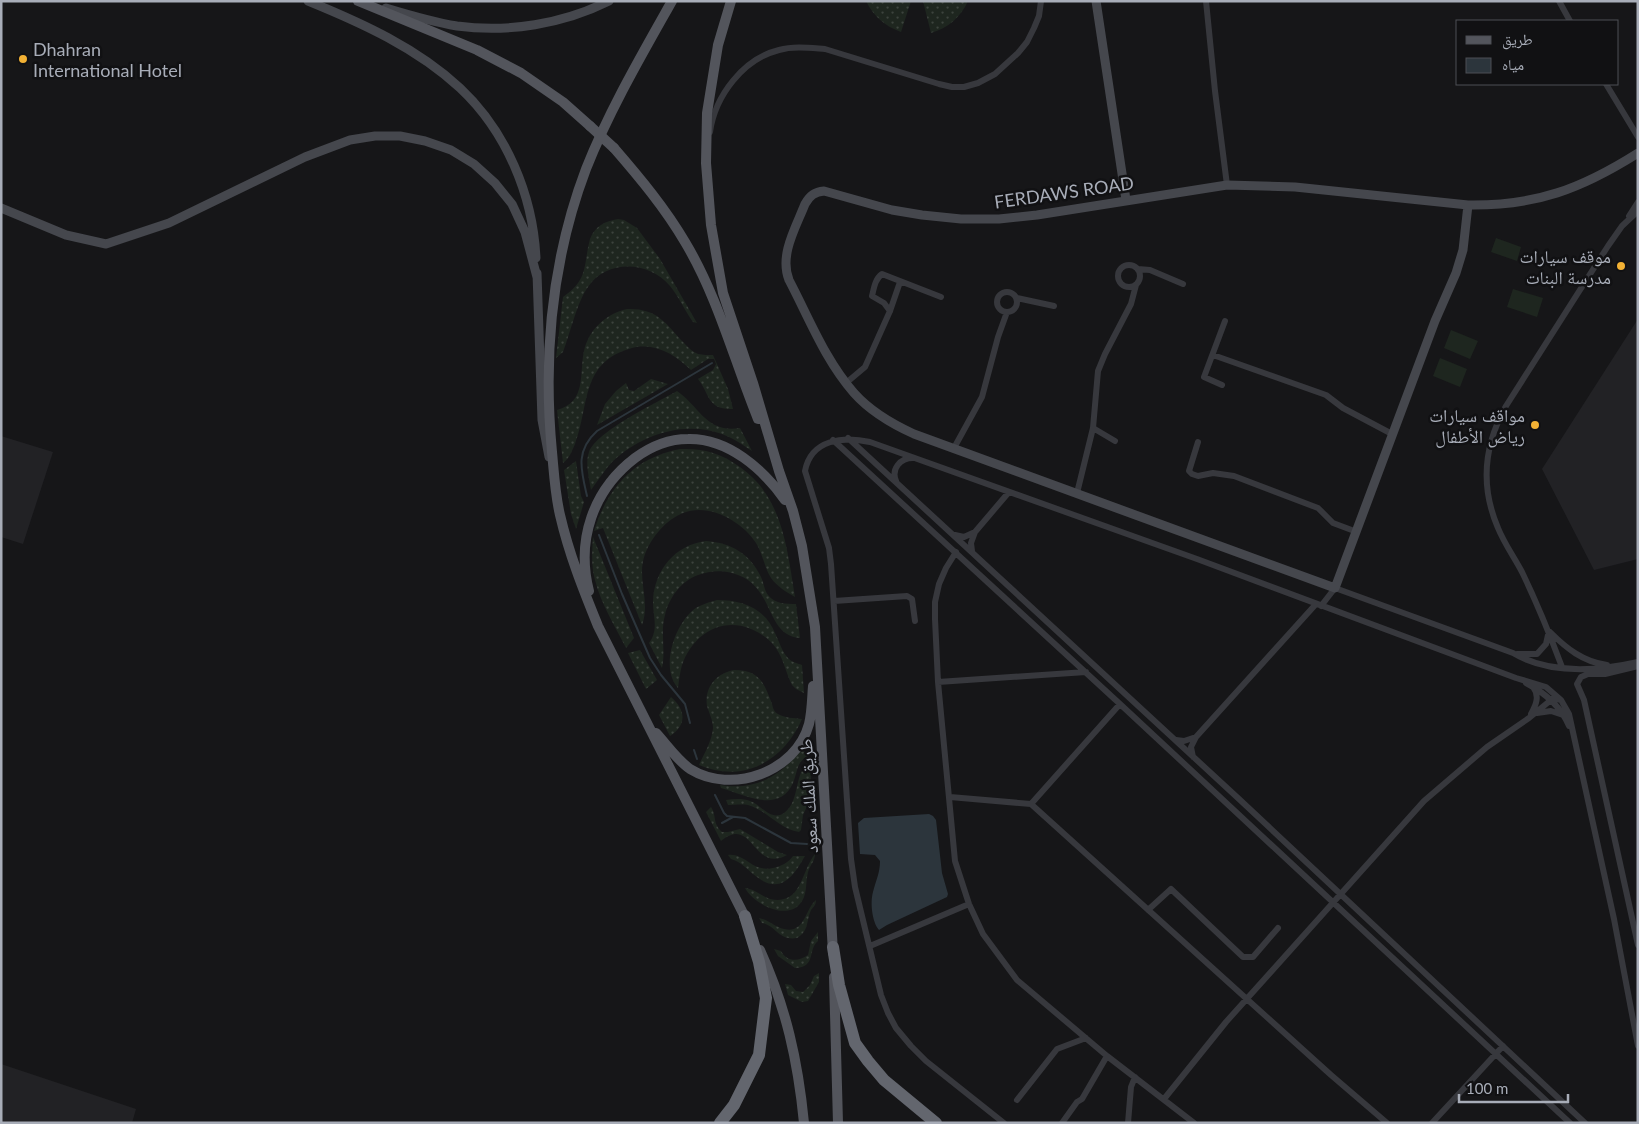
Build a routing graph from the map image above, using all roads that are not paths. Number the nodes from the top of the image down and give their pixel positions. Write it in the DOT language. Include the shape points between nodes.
graph roads {
  1 [pos="308,1"];
  2 [pos="359,1"];
  3 [pos="609,1"];
  4 [pos="672,1"];
  5 [pos="730,1"];
  6 [pos="1041,1"];
  7 [pos="1096,1"];
  8 [pos="1206,1"];
  9 [pos="1559,1"];
  10 [pos="1569,20"];
  11 [pos="1607,85"];
  12 [pos="1638,137"];
  13 [pos="1638,153"];
  14 [pos="706,163"];
  15 [pos="1227,185"];
  16 [pos="1126,200"];
  17 [pos="1638,202"];
  18 [pos="1468,205"];
  19 [pos="1,208"];
  20 [pos="1638,211"];
  21 [pos="1622,226"];
  22 [pos="1138,269"];
  23 [pos="538,277"];
  24 [pos="900,282"];
  25 [pos="1183,284"];
  26 [pos="1136,285"];
  27 [pos="941,298"];
  28 [pos="1017,298"];
  29 [pos="1054,306"];
  30 [pos="891,308"];
  31 [pos="1007,312"];
  32 [pos="1225,321"];
  33 [pos="1213,355"];
  34 [pos="846,383"];
  35 [pos="1222,385"];
  36 [pos="1093,428"];
  37 [pos="1392,434"];
  38 [pos="848,438"];
  39 [pos="833,440"];
  40 [pos="1115,441"];
  41 [pos="1198,442"];
  42 [pos="954,448"];
  43 [pos="914,458"];
  44 [pos="779,471"];
  45 [pos="897,483"];
  46 [pos="1009,492"];
  47 [pos="1077,493"];
  48 [pos="555,494"];
  49 [pos="792,511"];
  50 [pos="975,532"];
  51 [pos="1357,532"];
  52 [pos="952,534"];
  53 [pos="956,552"];
  54 [pos="973,553"];
  55 [pos="1335,588"];
  56 [pos="834,601"];
  57 [pos="1319,605"];
  58 [pos="1031,606"];
  59 [pos="1023,614"];
  60 [pos="915,621"];
  61 [pos="598,626"];
  62 [pos="1548,631"];
  63 [pos="1513,653"];
  64 [pos="816,659"];
  65 [pos="1638,662"];
  66 [pos="1623,665"];
  67 [pos="1638,666"];
  68 [pos="1562,667"];
  69 [pos="1086,672"];
  70 [pos="1516,678"];
  71 [pos="938,682"];
  72 [pos="1530,685"];
  73 [pos="1550,700"];
  74 [pos="1561,700"];
  75 [pos="1120,704"];
  76 [pos="1565,717"];
  77 [pos="1529,718"];
  78 [pos="646,721"];
  79 [pos="1572,734"];
  80 [pos="1196,737"];
  81 [pos="1174,740"];
  82 [pos="1194,758"];
  83 [pos="950,797"];
  84 [pos="1031,804"];
  85 [pos="1341,894"];
  86 [pos="1333,903"];
  87 [pos="969,904"];
  88 [pos="1148,910"];
  89 [pos="745,916"];
  90 [pos="1278,928"];
  91 [pos="1638,945"];
  92 [pos="870,946"];
  93 [pos="833,947"];
  94 [pos="1246,999"];
  95 [pos="1086,1038"];
  96 [pos="1503,1046"];
  97 [pos="1638,1046"];
  98 [pos="1496,1054"];
  99 [pos="1107,1056"];
  100 [pos="1135,1077"];
  101 [pos="1164,1099"];
  102 [pos="1017,1100"];
  103 [pos="720,1123"];
  104 [pos="804,1123"];
  105 [pos="838,1123"];
  106 [pos="936,1123"];
  107 [pos="1004,1123"];
  108 [pos="1062,1123"];
  109 [pos="1128,1123"];
  110 [pos="1194,1123"];
  111 [pos="1387,1123"];
  112 [pos="1432,1123"];
  113 [pos="1570,1123"];
  114 [pos="1585,1123"];
  1 -- 23 [label="street" via="361,24 413,53 460,88 487,119 508,154 526,196 536,246"];
  2 -- 3 [label="street" via="458,26 515,28 572,17"];
  2 -- 44 [label="main road, bridge" via="477,50 521,73 556,97 614,148 666,213 707,284"];
  4 -- 48 [label="main road" via="614,105 586,170 569,222 558,276 548,373"];
  5 -- 14 [label="main road" via="712,79 707,113"];
  6 -- 14 [label="street" via="1034,28 1018,53 995,74 978,84 964,87 939,84 826,50 793,48 768,54 743,70 723,96 711,128"];
  7 -- 16 [label="street"];
  8 -- 15 [label="street"];
  9 -- 10 [label="street"];
  11 -- 12 [label="street"];
  13 -- 18 [label="street, FERDAWS ROAD" via="1593,179 1552,196 1494,206"];
  14 -- 44 [label="main road" via="711,225 723,293"];
  15 -- 16 [label="street, FERDAWS ROAD"];
  15 -- 18 [label="street, FERDAWS ROAD" via="1295,187"];
  16 -- 34 [label="street, FERDAWS ROAD" via="1037,215 960,219 892,210 824,191 814,194 805,204 784,265 834,366"];
  17 -- 21 [label="street"];
  18 -- 37 [label="street" via="1458,268"];
  19 -- 23 [label="street" via="66,234 106,244 169,223 305,157 350,140 400,136 451,150 474,164 495,183 512,204 525,232"];
  20 -- 21 [label="street"];
  21 -- 62 [label="street" via="1506,406 1494,430 1488,455 1486,480 1492,512"];
  22 -- 25 [label="street" via="1150,270"];
  22 -- 26 [label="street" via="1140,278"];
  22 -- 26 [label="street" via="1132,265 1125,266 1119,274 1119,281 1124,286"];
  23 -- 48 [label="street" via="542,420"];
  24 -- 27 [label="street"];
  24 -- 30 [label="street"];
  24 -- 30 [label="street" via="882,274 876,282 872,296"];
  26 -- 36 [label="street" via="1131,304 1098,371"];
  28 -- 29 [label="street"];
  28 -- 31 [label="street" via="1016,308"];
  28 -- 31 [label="street" via="1009,292 1000,294 997,304 1000,310"];
  30 -- 34 [label="street" via="865,367"];
  31 -- 42 [label="street" via="982,397"];
  32 -- 33 [label="street"];
  33 -- 35 [label="street" via="1204,377"];
  33 -- 37 [label="street" via="1326,395 1343,408"];
  34 -- 42 [label="street, FERDAWS ROAD" via="864,403 895,425"];
  36 -- 40 [label="street"];
  36 -- 47 [label="street"];
  37 -- 51 [label="street"];
  38 -- 39 [label="street"];
  38 -- 43 [label="street" via="870,442"];
  38 -- 45 [label="street"];
  39 -- 53 [label="street"];
  39 -- 56 [label="street" via="816,450 805,471 828,548"];
  41 -- 51 [label="street" via="1189,471 1192,474 1234,476 1318,508 1332,523"];
  42 -- 47 [label="street, FERDAWS ROAD"];
  43 -- 45 [label="street" via="898,464 894,474"];
  43 -- 46 [label="street"];
  44 -- 49 [label="main road, طريق الملك سعود"];
  45 -- 52 [label="street"];
  46 -- 50 [label="street"];
  46 -- 57 [label="street"];
  47 -- 55 [label="street, FERDAWS ROAD"];
  48 -- 61 [label="main road" via="569,551"];
  49 -- 61 [label="main road" via="775,485 723,446 688,439 671,441 641,453 609,484 590,519 584,558"];
  49 -- 64 [label="main road, طريق الملك سعود" via="810,591"];
  50 -- 52 [label="street" via="964,537"];
  50 -- 54 [label="street" via="971,542"];
  51 -- 55 [label="street"];
  52 -- 54 [label="street"];
  53 -- 59 [label="street"];
  53 -- 71 [label="street" via="939,584 935,602"];
  54 -- 58 [label="street"];
  55 -- 57 [label="street"];
  55 -- 63 [label="street"];
  56 -- 60 [label="street" via="907,596 912,599"];
  56 -- 92 [label="street" via="851,859"];
  57 -- 70 [label="street"];
  57 -- 80 [label="street"];
  58 -- 59 [label="street"];
  58 -- 81 [label="street"];
  59 -- 69 [label="street"];
  61 -- 78 [label="main road"];
  62 -- 63 [label="street" via="1546,644 1536,654"];
  62 -- 66 [label="street" via="1584,659 1600,664"];
  62 -- 68 [label="street"];
  63 -- 68 [label="street" via="1539,665"];
  64 -- 78 [label="main road" via="809,724 804,736 790,755 758,776 718,778 692,770"];
  64 -- 93 [label="main road, طريق الملك سعود"];
  65 -- 66 [label="street"];
  66 -- 68 [label="street"];
  67 -- 91 [label="street" via="1605,674 1588,674 1578,680"];
  69 -- 71 [label="street"];
  69 -- 75 [label="street"];
  70 -- 72 [label="street"];
  70 -- 74 [label="street" via="1546,687"];
  71 -- 83 [label="street"];
  72 -- 73 [label="street"];
  72 -- 77 [label="street" via="1537,697"];
  73 -- 74 [label="street"];
  73 -- 76 [label="street"];
  73 -- 77 [label="street"];
  74 -- 79 [label="street" via="1569,714"];
  75 -- 84 [label="street"];
  75 -- 86 [label="street"];
  76 -- 77 [label="street" via="1547,711"];
  76 -- 79 [label="street"];
  77 -- 85 [label="street" via="1487,747 1424,801"];
  78 -- 89 [label="main road"];
  79 -- 97 [label="street" via="1614,919"];
  80 -- 81 [label="street" via="1184,742"];
  80 -- 82 [label="street" via="1191,747"];
  81 -- 82 [label="street"];
  82 -- 85 [label="street"];
  83 -- 84 [label="street"];
  83 -- 87 [label="street" via="955,861"];
  84 -- 88 [label="street"];
  85 -- 86 [label="street"];
  85 -- 96 [label="street"];
  86 -- 94 [label="street"];
  86 -- 98 [label="street"];
  87 -- 92 [label="street"];
  87 -- 95 [label="street" via="983,934 1016,980"];
  88 -- 90 [label="street" via="1171,889 1244,957 1253,957"];
  88 -- 94 [label="street"];
  89 -- 103 [label="highway" via="766,998 759,1054 734,1105"];
  89 -- 104 [label="main road" via="774,982 786,1019"];
  92 -- 107 [label="street" via="881,995 888,1013 906,1040 926,1061"];
  93 -- 105 [label="main road, طريق الملك سعود"];
  93 -- 106 [label="highway" via="839,985 855,1042 884,1080"];
  94 -- 101 [label="street"];
  94 -- 111 [label="street"];
  95 -- 99 [label="street"];
  95 -- 102 [label="street" via="1057,1049"];
  96 -- 98 [label="street"];
  96 -- 114 [label="street"];
  98 -- 112 [label="street"];
  98 -- 113 [label="street"];
  99 -- 100 [label="street"];
  99 -- 108 [label="street" via="1082,1099"];
  100 -- 101 [label="street"];
  100 -- 109 [label="street"];
  101 -- 110 [label="street"];
}
